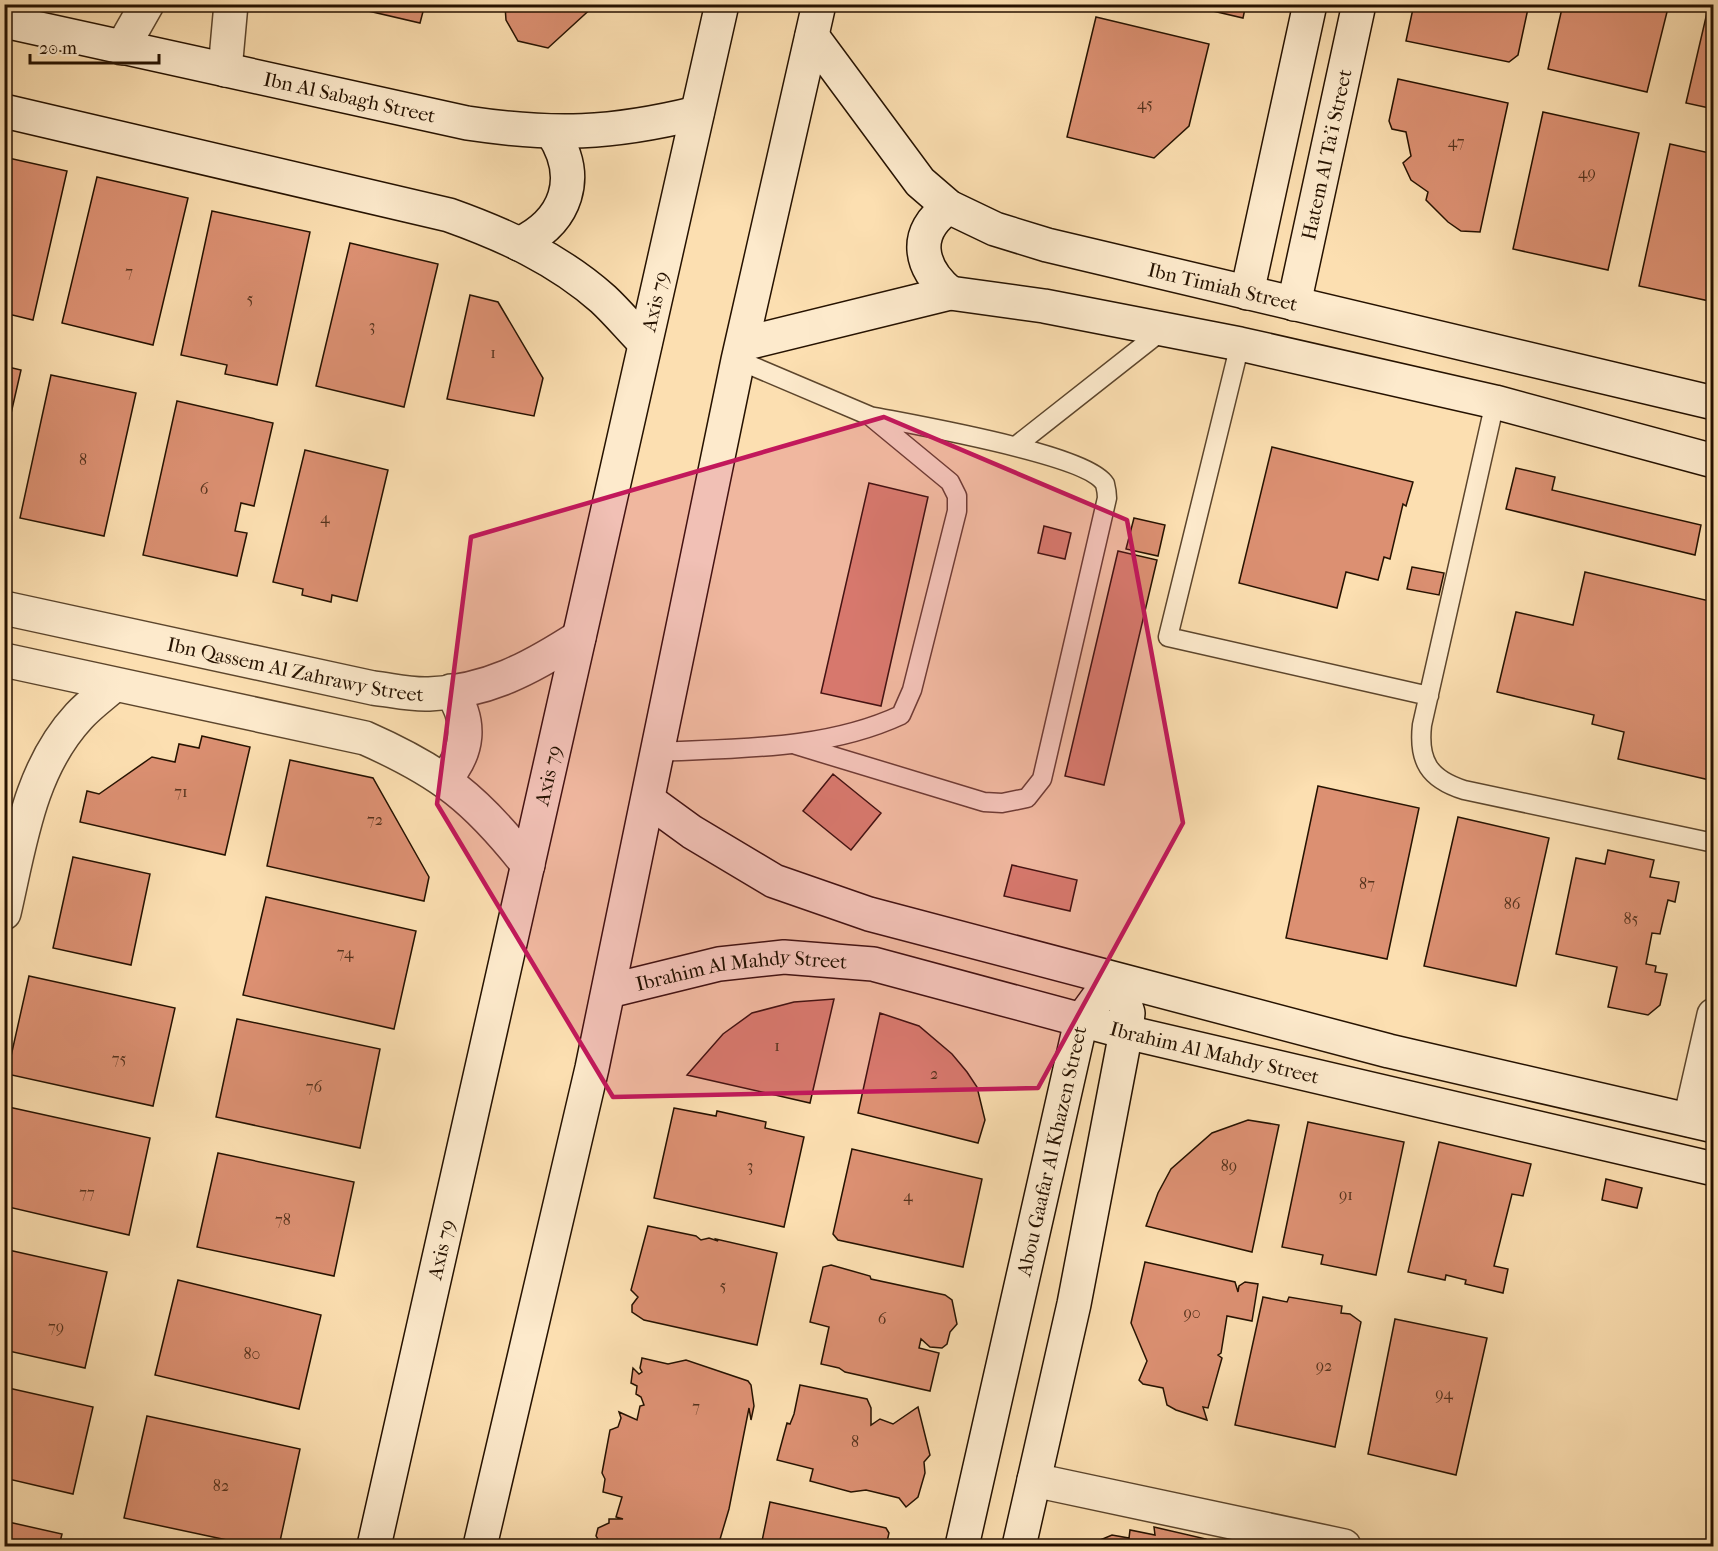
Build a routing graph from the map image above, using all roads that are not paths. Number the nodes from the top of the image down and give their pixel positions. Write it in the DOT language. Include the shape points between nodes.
graph roads {
  1 [pos="147,4"];
  2 [pos="231,4"];
  3 [pos="722,4"];
  4 [pos="819,4"];
  5 [pos="1310,4"];
  6 [pos="1359,4"];
  7 [pos="4,21"];
  8 [pos="812,36"];
  9 [pos="122,48"];
  10 [pos="225,70"];
  11 [pos="4,111"];
  12 [pos="697,113"];
  13 [pos="552,132"];
  14 [pos="949,207"];
  15 [pos="519,244"];
  16 [pos="950,293"];
  17 [pos="1247,293"];
  18 [pos="1294,304"];
  19 [pos="1163,330"];
  20 [pos="645,343"];
  21 [pos="1240,344"];
  22 [pos="741,352"];
  23 [pos="1495,402"];
  24 [pos="1713,403"];
  25 [pos="870,416"];
  26 [pos="1017,445"];
  27 [pos="1713,461"];
  28 [pos="4,608"];
  29 [pos="579,637"];
  30 [pos="4,660"];
  31 [pos="114,685"];
  32 [pos="451,691"];
  33 [pos="1429,696"];
  34 [pos="796,745"];
  35 [pos="657,752"];
  36 [pos="444,780"];
  37 [pos="648,800"];
  38 [pos="1713,843"];
  39 [pos="528,865"];
  40 [pos="4,913"];
  41 [pos="1118,981"];
  42 [pos="609,991"];
  43 [pos="1713,1015"];
  44 [pos="1081,1021"];
  45 [pos="1126,1032"];
  46 [pos="1702,1123"];
  47 [pos="1713,1169"];
  48 [pos="1034,1480"];
  49 [pos="374,1546"];
  50 [pos="480,1546"];
  51 [pos="962,1546"];
  52 [pos="1019,1546"];
  53 [pos="1344,1546"];
  1 -- 9 [label="street"];
  2 -- 10 [label="street"];
  3 -- 12 [label="street, Axis 79"];
  4 -- 8 [label="street"];
  5 -- 17 [label="street"];
  6 -- 18 [label="street, Hatem Al Ta'i Street"];
  7 -- 9 [label="street, Ibn Al Sabagh Street"];
  8 -- 14 [label="street, Ibn Timiah Street" via="895,152 920,182"];
  8 -- 22 [label="street"];
  9 -- 10 [label="street, Ibn Al Sabagh Street"];
  10 -- 13 [label="street, Ibn Al Sabagh Street" via="467,123"];
  11 -- 15 [label="street" via="449,215"];
  12 -- 13 [label="street, Ibn Al Sabagh Street" via="641,127"];
  12 -- 20 [label="street, Axis 79"];
  13 -- 15 [label="street" via="567,162 565,197 548,226"];
  14 -- 16 [label="street" via="936,216 928,229 924,250 928,270"];
  14 -- 17 [label="street, Ibn Timiah Street" via="995,229 1047,245"];
  15 -- 20 [label="street" via="556,264 603,299"];
  16 -- 19 [label="street" via="1044,306"];
  16 -- 22 [label="street"];
  17 -- 18 [label="street, Ibn Timiah Street"];
  18 -- 24 [label="street, Ibn Timiah Street"];
  19 -- 21 [label="street"];
  19 -- 26 [label="lane"];
  20 -- 29 [label="street, Axis 79"];
  21 -- 23 [label="street"];
  21 -- 33 [label="lane" via="1168,637"];
  22 -- 25 [label="lane"];
  22 -- 35 [label="street"];
  23 -- 27 [label="street"];
  23 -- 33 [label="lane"];
  25 -- 26 [label="lane"];
  25 -- 34 [label="lane" via="950,482 957,495 957,511 912,690 901,715 884,723"];
  26 -- 34 [label="lane" via="1092,474 1105,484 1107,498 1042,779 1027,798 984,802"];
  28 -- 32 [label="street, Ibn Qassem Al Zahrawy Street" via="373,688 428,694"];
  29 -- 32 [label="street, Ibn Qassem Al Zahrawy Street" via="532,667 482,687"];
  29 -- 39 [label="street, Axis 79"];
  30 -- 31 [label="street"];
  31 -- 36 [label="street" via="365,738 413,759"];
  31 -- 40 [label="street" via="79,716 51,753 31,795"];
  32 -- 36 [label="street" via="466,721 466,737 455,767"];
  33 -- 38 [label="lane" via="1420,742 1433,775 1447,785"];
  34 -- 35 [label="lane"];
  35 -- 37 [label="street"];
  36 -- 39 [label="street" via="495,823"];
  37 -- 41 [label="street" via="692,832 774,881 869,914"];
  37 -- 42 [label="street"];
  39 -- 49 [label="street, Axis 79"];
  41 -- 44 [label="street, Abou Gaafar Al Khazen Street" via="1097,999"];
  41 -- 45 [label="street" via="1128,1013"];
  41 -- 46 [label="street" via="1389,1052"];
  42 -- 44 [label="street, Ibrahim Al Mahdy Street" via="719,964 784,957 873,964"];
  42 -- 50 [label="street"];
  43 -- 46 [label="street"];
  44 -- 45 [label="street, Ibrahim Al Mahdy Street"];
  44 -- 51 [label="street, Abou Gaafar Al Khazen Street"];
  45 -- 47 [label="street, Ibrahim Al Mahdy Street"];
  45 -- 48 [label="street" via="1074,1304"];
  48 -- 52 [label="street"];
  48 -- 53 [label="street"];
}
